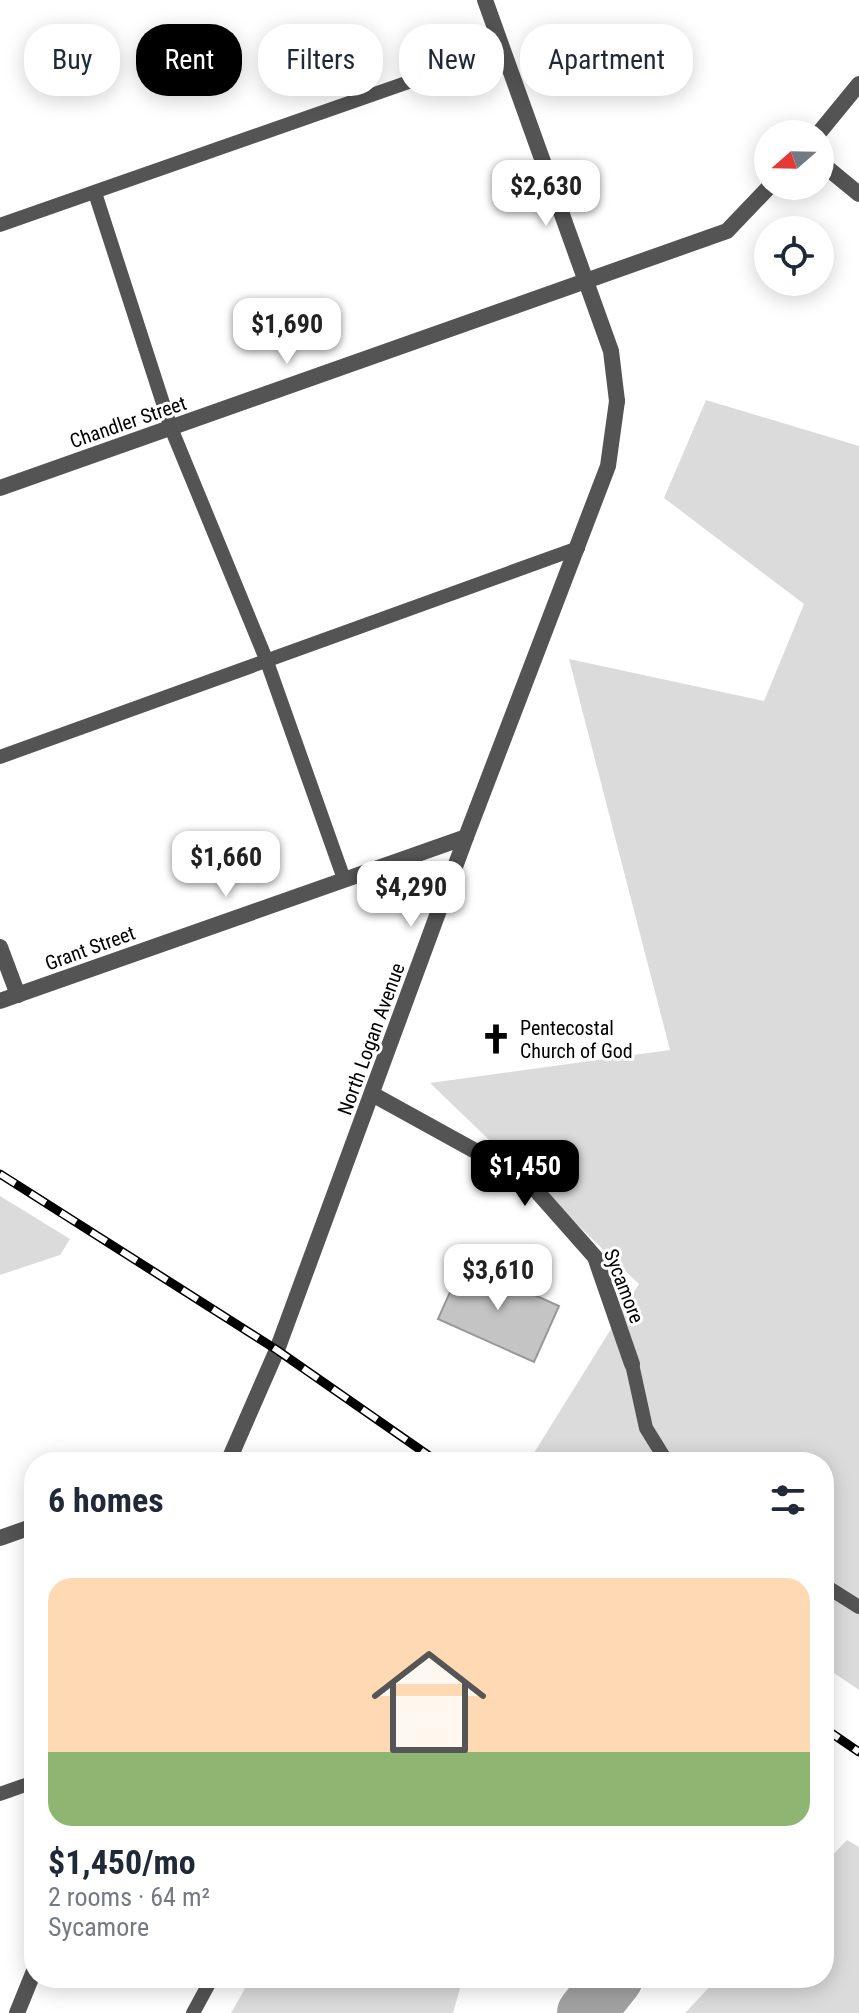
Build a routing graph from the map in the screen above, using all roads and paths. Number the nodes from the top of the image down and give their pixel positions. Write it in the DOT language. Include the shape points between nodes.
graph roads {
  1 [pos="485,0"];
  2 [pos="494,24"];
  3 [pos="504,52"];
  4 [pos="859,84"];
  5 [pos="399,86"];
  6 [pos="829,120"];
  7 [pos="834,173"];
  8 [pos="95,193"];
  9 [pos="859,194"];
  10 [pos="757,200"];
  11 [pos="0,225"];
  12 [pos="587,281"];
  13 [pos="171,428"];
  14 [pos="0,488"];
  15 [pos="578,548"];
  16 [pos="266,659"];
  17 [pos="0,757"];
  18 [pos="466,837"];
  19 [pos="344,879"];
  20 [pos="0,947"];
  21 [pos="18,995"];
  22 [pos="0,1001"];
  23 [pos="372,1094"];
  24 [pos="632,1364"];
  25 [pos="229,1452"];
  26 [pos="661,1452"];
  27 [pos="24,1530"];
  28 [pos="0,1538"];
  29 [pos="834,1591"];
  30 [pos="859,1607"];
  31 [pos="24,1786"];
  32 [pos="0,1794"];
  33 [pos="27,1988"];
  34 [pos="207,1988"];
  35 [pos="17,2013"];
  36 [pos="193,2013"];
  1 -- 2 [label="street, North Logan Avenue"];
  3 -- 12 [label="street, North Logan Avenue"];
  4 -- 6 [label="street"];
  5 -- 8 [label="lane"];
  7 -- 9 [label="street"];
  8 -- 11 [label="lane"];
  8 -- 13 [label="lane"];
  10 -- 12 [label="street" via="727,231"];
  12 -- 13 [label="street, Chandler Street"];
  12 -- 15 [label="street, North Logan Avenue" via="611,351 617,401 608,466"];
  13 -- 14 [label="street, Chandler Street"];
  13 -- 16 [label="lane"];
  15 -- 16 [label="lane"];
  15 -- 18 [label="street, North Logan Avenue"];
  16 -- 17 [label="lane"];
  16 -- 19 [label="lane"];
  18 -- 19 [label="street, Grant Street"];
  18 -- 23 [label="street, North Logan Avenue"];
  19 -- 21 [label="street, Grant Street"];
  20 -- 21 [label="street"];
  21 -- 22 [label="street, Grant Street"];
  23 -- 24 [label="street, Sycamore" via="526,1179 595,1257"];
  23 -- 25 [label="street, North Logan Avenue" via="277,1350"];
  24 -- 26 [label="lane" via="646,1428"];
  27 -- 28 [label="street"];
  29 -- 30 [label="lane"];
  31 -- 32 [label="lane"];
  33 -- 35 [label="street"];
  34 -- 36 [label="lane"];
}
